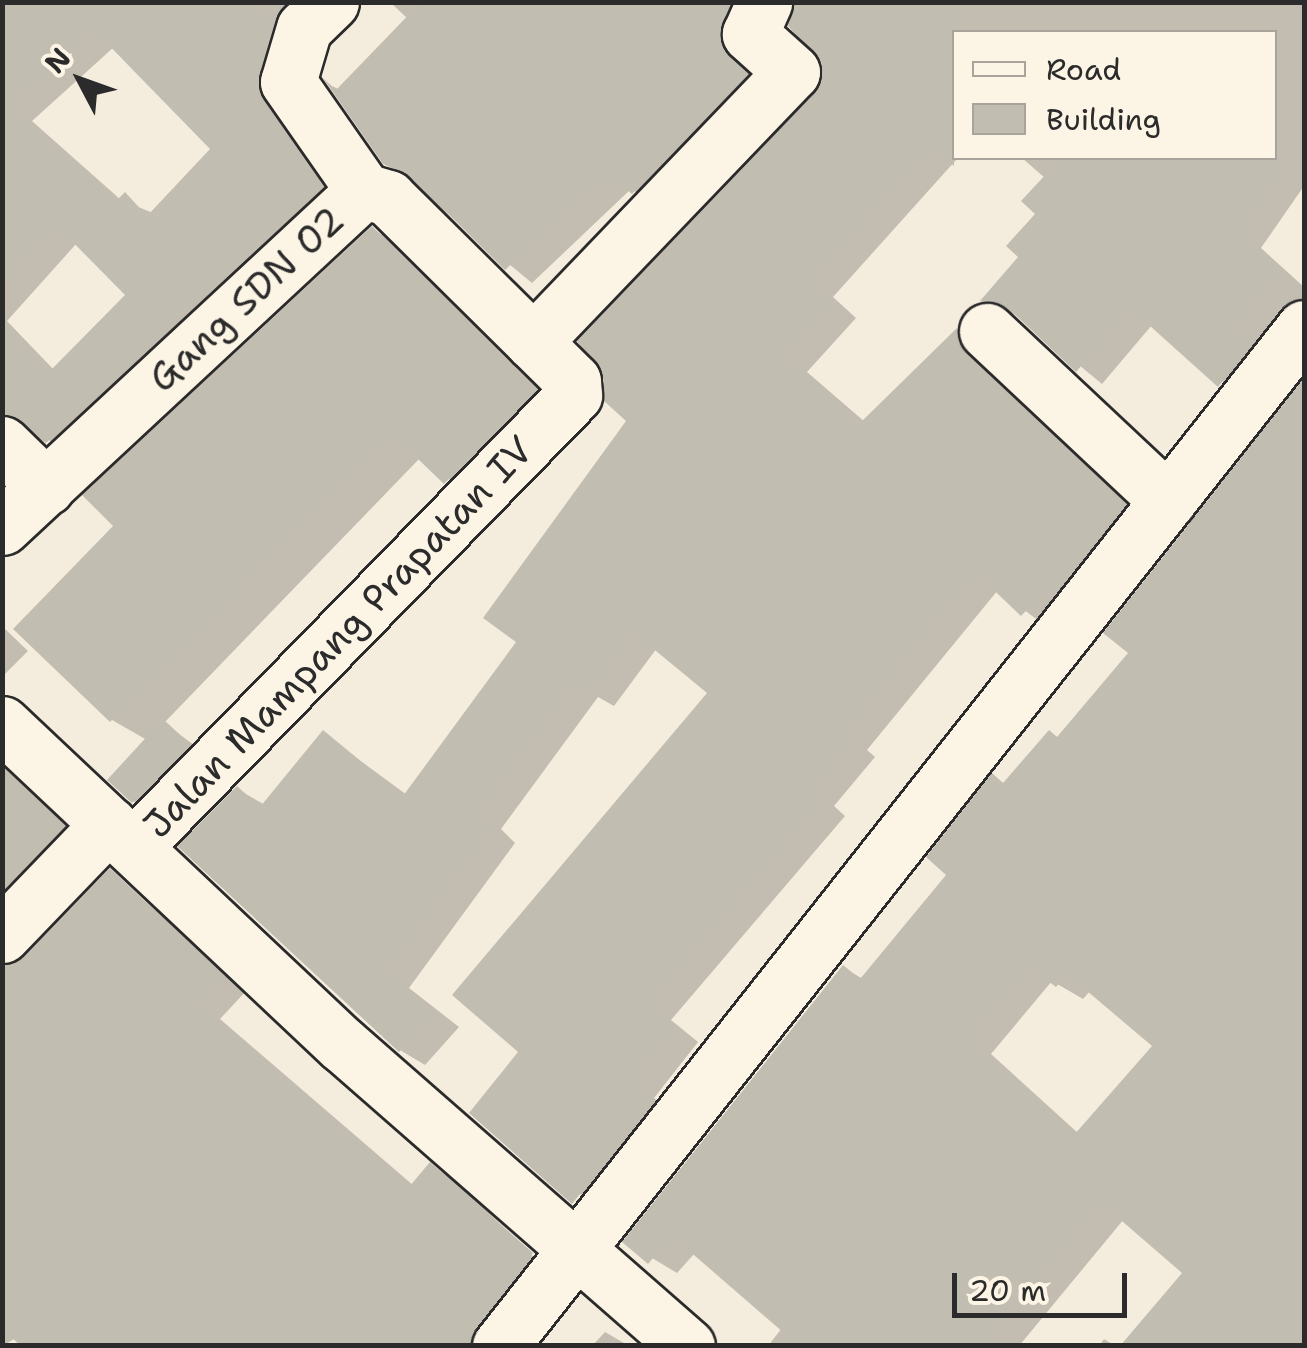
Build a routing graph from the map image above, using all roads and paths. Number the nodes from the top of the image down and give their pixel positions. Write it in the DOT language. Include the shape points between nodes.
graph roads {
  1 [pos="331,2"];
  2 [pos="764,2"];
  3 [pos="364,192"];
  4 [pos="987,331"];
  5 [pos="1302,338"];
  6 [pos="533,342"];
  7 [pos="575,388"];
  8 [pos="2,444"];
  9 [pos="46,487"];
  10 [pos="1168,501"];
  11 [pos="2,527"];
  12 [pos="2,724"];
  13 [pos="122,835"];
  14 [pos="2,935"];
  15 [pos="574,1244"];
  16 [pos="500,1346"];
  17 [pos="687,1346"];
  1 -- 3 [label="street" via="304,28 288,82"];
  2 -- 6 [label="street" via="750,34 792,72"];
  3 -- 6 [label="street, Gang SDN 02" via="388,198"];
  3 -- 9 [label="street, Gang SDN 02"];
  4 -- 10 [label="street"];
  5 -- 10 [label="street"];
  6 -- 7 [label="street, Gang SDN 02"];
  7 -- 13 [label="street, Jalan Mampang Prapatan IV"];
  8 -- 9 [label="street"];
  9 -- 11 [label="street, Gang SDN 02"];
  10 -- 15 [label="street" via="947,790"];
  12 -- 13 [label="street"];
  13 -- 14 [label="street"];
  13 -- 15 [label="street, Jalan Mampang Prapatan IV" via="343,1045"];
  15 -- 16 [label="street"];
  15 -- 17 [label="street, Jalan Mampang Prapatan IV"];
}
